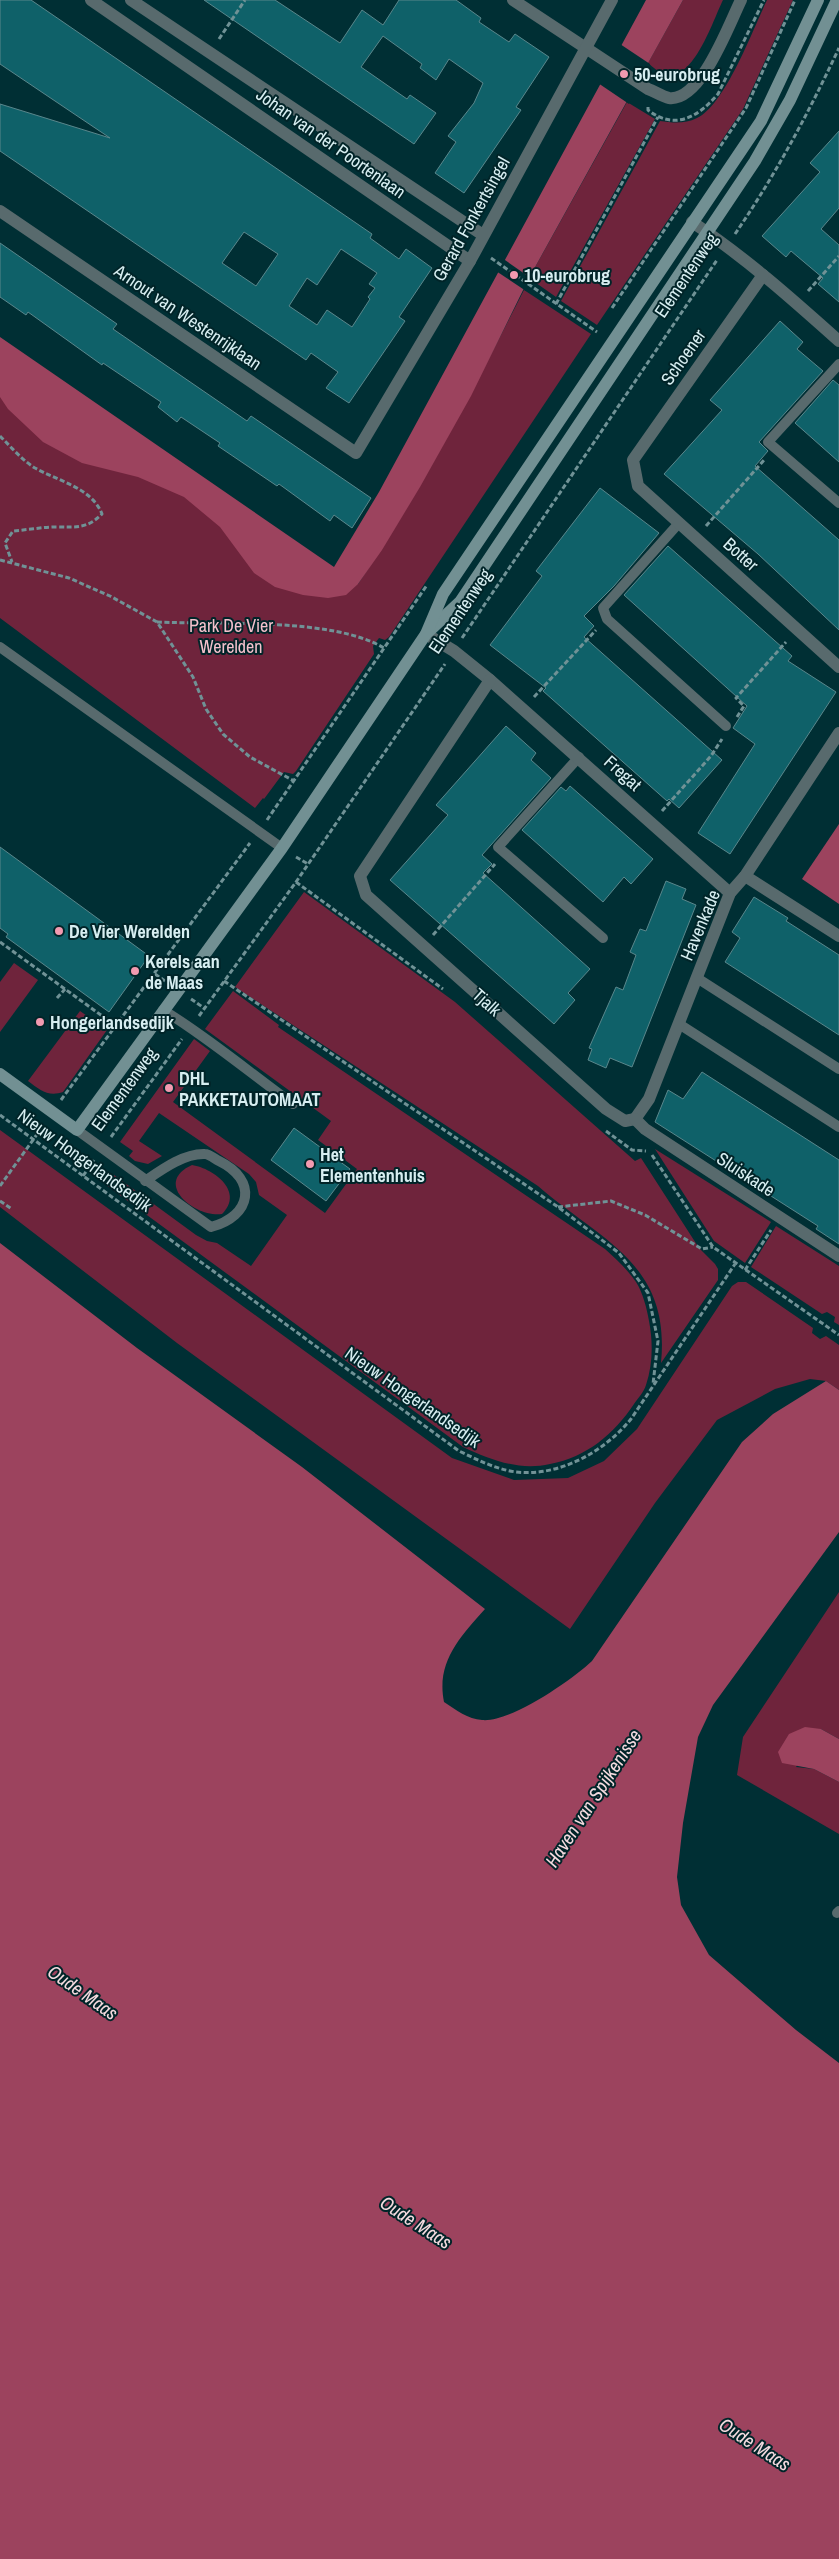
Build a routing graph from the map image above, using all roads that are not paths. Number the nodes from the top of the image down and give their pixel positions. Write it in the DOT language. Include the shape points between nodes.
graph roads {
  1 [pos="92,0"];
  2 [pos="131,0"];
  3 [pos="512,0"];
  4 [pos="612,0"];
  5 [pos="741,0"];
  6 [pos="818,0"];
  7 [pos="838,0"];
  8 [pos="184,35"];
  9 [pos="585,49"];
  10 [pos="172,55"];
  11 [pos="0,211"];
  12 [pos="692,222"];
  13 [pos="708,232"];
  14 [pos="483,235"];
  15 [pos="470,261"];
  16 [pos="763,275"];
  17 [pos="839,342"];
  18 [pos="839,364"];
  19 [pos="356,453"];
  20 [pos="634,460"];
  21 [pos="839,503"];
  22 [pos="679,523"];
  23 [pos="426,634"];
  24 [pos="0,647"];
  25 [pos="839,668"];
  26 [pos="490,680"];
  27 [pos="726,726"];
  28 [pos="839,733"];
  29 [pos="578,757"];
  30 [pos="282,848"];
  31 [pos="745,876"];
  32 [pos="730,893"];
  33 [pos="839,936"];
  34 [pos="602,938"];
  35 [pos="697,978"];
  36 [pos="163,1010"];
  37 [pos="679,1024"];
  38 [pos="839,1069"];
  39 [pos="0,1074"];
  40 [pos="294,1104"];
  41 [pos="635,1119"];
  42 [pos="839,1127"];
  43 [pos="77,1130"];
  44 [pos="145,1181"];
  45 [pos="839,1256"];
  1 -- 10 [label="street, Johan van der Poortenlaan"];
  2 -- 8 [label="street, Johan van der Poortenlaan"];
  3 -- 9 [label="street"];
  4 -- 9 [label="street, Gerard Fonkertsingel"];
  5 -- 9 [label="street" via="700,81 687,94 670,98 648,89"];
  6 -- 12 [label="street, Elementenweg" via="761,121"];
  7 -- 13 [label="street, Elementenweg" via="775,129"];
  8 -- 10 [label="street"];
  8 -- 14 [label="street, Johan van der Poortenlaan"];
  9 -- 14 [label="street, Gerard Fonkertsingel"];
  10 -- 15 [label="street, Johan van der Poortenlaan"];
  11 -- 19 [label="street, Arnout van Westenrijklaan"];
  12 -- 13 [label="street"];
  12 -- 23 [label="street, Elementenweg" via="443,594"];
  13 -- 16 [label="street"];
  13 -- 23 [label="street, Elementenweg" via="460,602"];
  14 -- 15 [label="street, Gerard Fonkertsingel"];
  15 -- 19 [label="street, Gerard Fonkertsingel"];
  16 -- 17 [label="street"];
  16 -- 20 [label="street, Schoener"];
  18 -- 21 [label="lane" via="768,442"];
  20 -- 22 [label="street, Botter" via="638,486"];
  22 -- 25 [label="street, Botter"];
  22 -- 27 [label="lane" via="603,608 606,619"];
  23 -- 26 [label="street, Fregat" via="454,651"];
  23 -- 30 [label="street, Elementenweg"];
  24 -- 30 [label="lane"];
  26 -- 29 [label="street, Fregat"];
  26 -- 41 [label="street, Tjalk" via="360,876 366,895 606,1109 625,1121"];
  28 -- 31 [label="street, Havenkade"];
  29 -- 32 [label="street, Fregat"];
  29 -- 34 [label="lane" via="498,847"];
  30 -- 36 [label="street, Elementenweg"];
  31 -- 32 [label="street, Havenkade"];
  31 -- 33 [label="street"];
  32 -- 35 [label="street, Havenkade"];
  35 -- 37 [label="street, Havenkade"];
  35 -- 38 [label="lane"];
  36 -- 40 [label="lane"];
  36 -- 43 [label="street, Elementenweg"];
  37 -- 41 [label="street, Havenkade" via="649,1098"];
  37 -- 42 [label="lane"];
  39 -- 43 [label="street"];
  41 -- 45 [label="street, Sluiskade" via="645,1129"];
  43 -- 44 [label="lane"];
  44 -- 44 [label="lane" via="211,1227 226,1223 240,1211 246,1199 245,1186 227,1164 206,1154 183,1158"];
}
